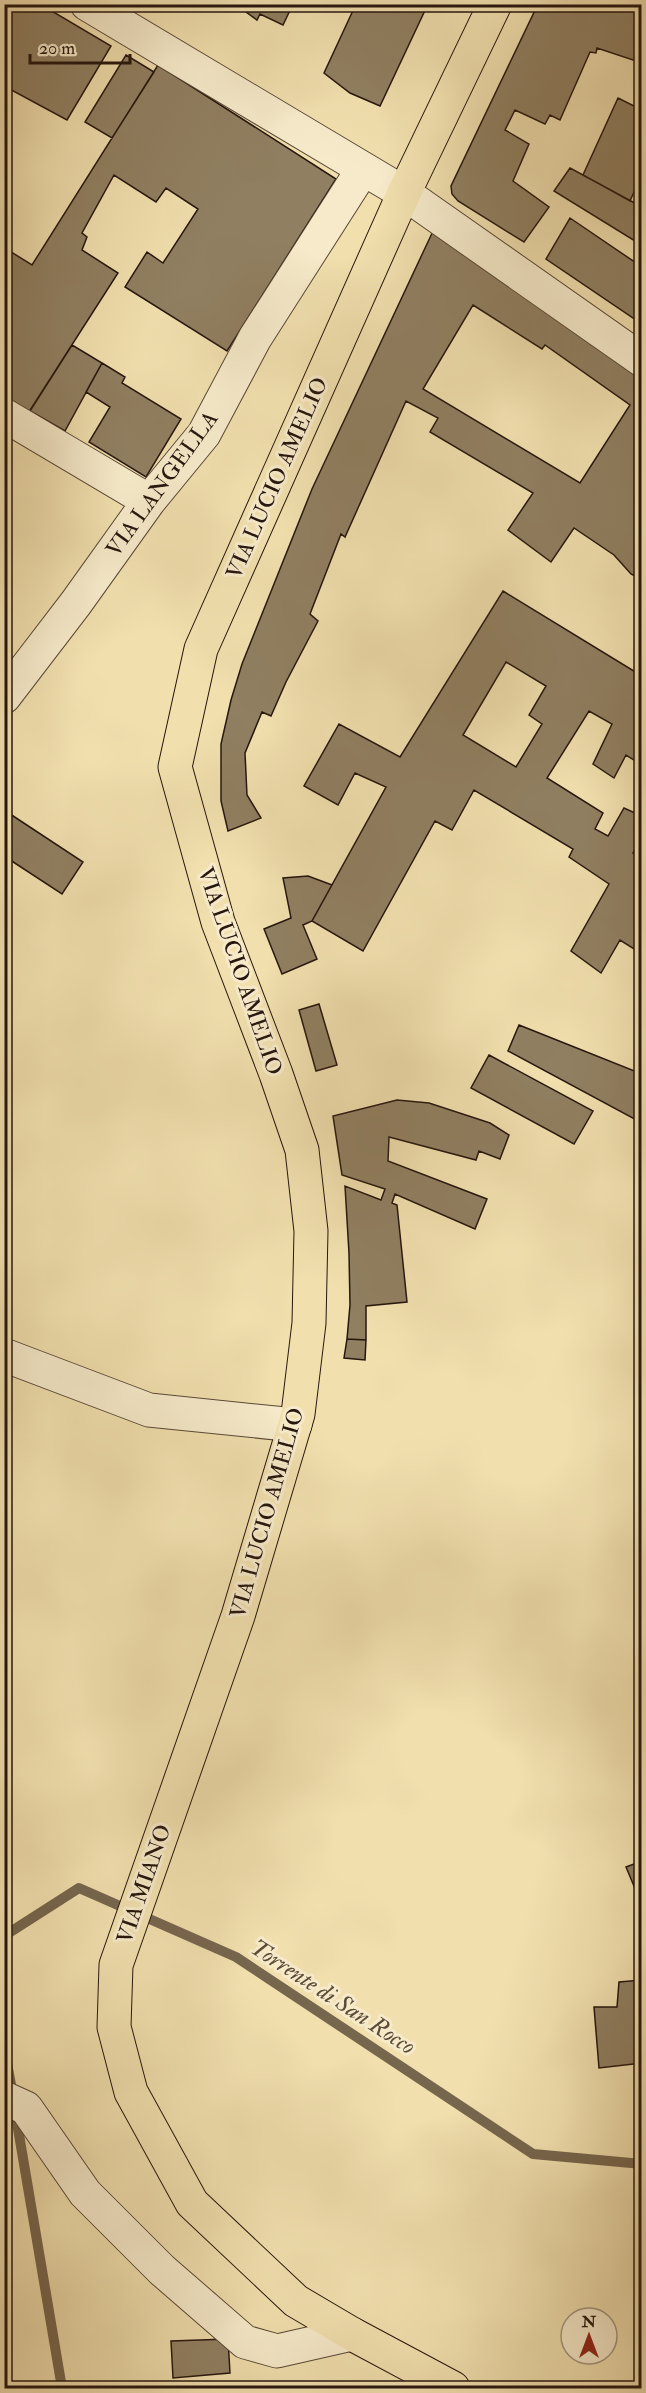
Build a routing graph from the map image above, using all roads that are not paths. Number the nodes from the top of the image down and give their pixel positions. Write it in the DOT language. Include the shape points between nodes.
graph roads {
  1 [pos="87,4"];
  2 [pos="495,4"];
  3 [pos="363,169"];
  4 [pos="404,193"];
  5 [pos="642,360"];
  6 [pos="4,415"];
  7 [pos="149,501"];
  8 [pos="4,697"];
  9 [pos="4,1355"];
  10 [pos="295,1425"];
  11 [pos="173,1803"];
  12 [pos="15,2103"];
  13 [pos="352,2334"];
  14 [pos="453,2388"];
  1 -- 3 [label="street"];
  2 -- 4 [label="main road, VIA LUCIO AMELIO"];
  3 -- 4 [label="street"];
  3 -- 7 [label="street, VIA LANGELLA" via="255,338 204,434"];
  4 -- 5 [label="street"];
  4 -- 10 [label="main road, VIA LUCIO AMELIO" via="201,649 175,767 218,922 302,1150 311,1231 309,1312"];
  6 -- 7 [label="street"];
  7 -- 8 [label="street, VIA LANGELLA"];
  9 -- 10 [label="street" via="149,1410"];
  10 -- 11 [label="main road, VIA LUCIO AMELIO" via="238,1616"];
  11 -- 13 [label="main road, VIA MIANO" via="116,1965 114,2027 131,2092 192,2203 296,2301"];
  12 -- 13 [label="street" via="85,2193 162,2270 245,2342 277,2350"];
  13 -- 14 [label="main road"];
}
